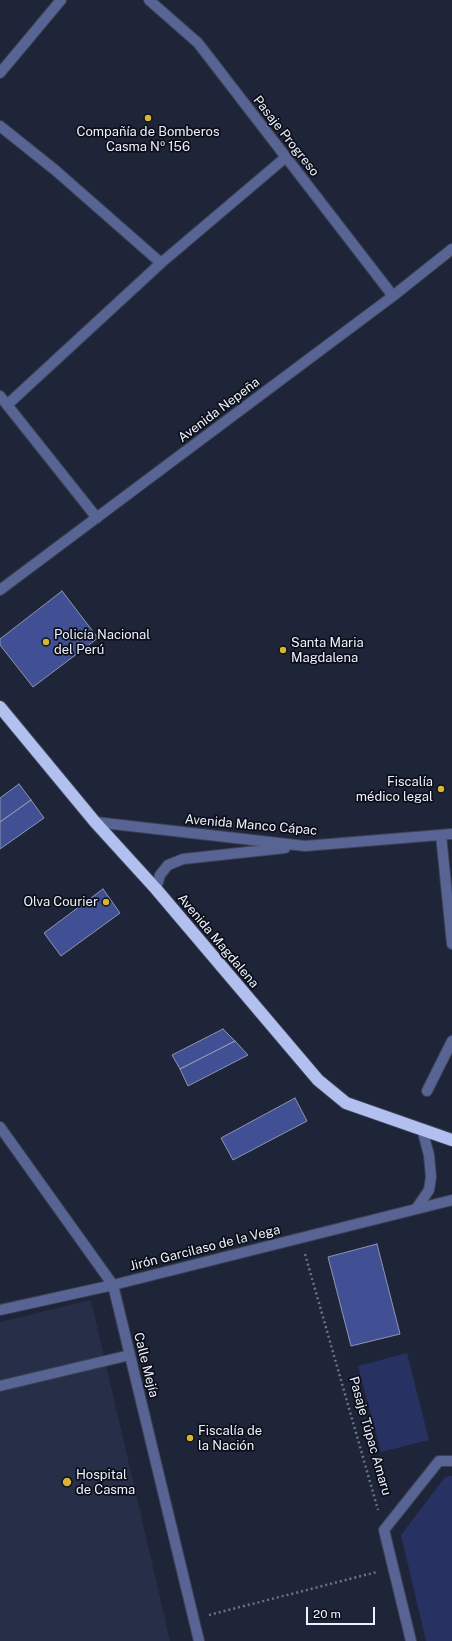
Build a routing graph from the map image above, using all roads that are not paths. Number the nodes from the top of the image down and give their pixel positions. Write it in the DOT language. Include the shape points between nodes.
graph roads {
  1 [pos="61,0"];
  2 [pos="150,0"];
  3 [pos="0,73"];
  4 [pos="0,126"];
  5 [pos="286,157"];
  6 [pos="452,249"];
  7 [pos="161,264"];
  8 [pos="393,296"];
  9 [pos="0,396"];
  10 [pos="7,404"];
  11 [pos="97,518"];
  12 [pos="0,590"];
  13 [pos="0,707"];
  14 [pos="95,822"];
  15 [pos="452,834"];
  16 [pos="441,835"];
  17 [pos="305,846"];
  18 [pos="156,889"];
  19 [pos="452,944"];
  20 [pos="452,1041"];
  21 [pos="427,1091"];
  22 [pos="0,1127"];
  23 [pos="422,1129"];
  24 [pos="452,1140"];
  25 [pos="452,1200"];
  26 [pos="416,1209"];
  27 [pos="113,1285"];
  28 [pos="0,1310"];
  29 [pos="130,1355"];
  30 [pos="0,1386"];
  31 [pos="452,1461"];
  32 [pos="199,1641"];
  33 [pos="411,1641"];
  1 -- 3 [label="street"];
  2 -- 5 [label="street, Pasaje Progreso" via="198,43"];
  4 -- 7 [label="street" via="55,170"];
  5 -- 7 [label="street"];
  5 -- 8 [label="street, Pasaje Progreso"];
  6 -- 8 [label="street, Avenida Nepeña"];
  7 -- 10 [label="street"];
  8 -- 11 [label="street, Avenida Nepeña"];
  9 -- 10 [label="street"];
  10 -- 11 [label="street"];
  11 -- 12 [label="street, Avenida Nepeña"];
  13 -- 14 [label="highway, Avenida Magdalena"];
  14 -- 17 [label="street, Avenida Manco Cápac"];
  14 -- 18 [label="highway, Avenida Magdalena"];
  15 -- 16 [label="street, Avenida Manco Cápac"];
  16 -- 17 [label="street, Avenida Manco Cápac"];
  16 -- 19 [label="street"];
  17 -- 18 [label="street" via="183,859 168,865 160,875"];
  18 -- 23 [label="highway, Avenida Magdalena" via="318,1080 346,1102"];
  20 -- 21 [label="street"];
  22 -- 27 [label="street, Calle Mejía"];
  23 -- 24 [label="highway, Avenida Magdalena"];
  23 -- 26 [label="street" via="431,1176 428,1190"];
  25 -- 26 [label="street, Jirón Garcilaso de la Vega"];
  26 -- 27 [label="street, Jirón Garcilaso de la Vega"];
  27 -- 28 [label="street, Jirón Garcilaso de la Vega"];
  27 -- 29 [label="street, Calle Mejía"];
  29 -- 30 [label="street"];
  29 -- 32 [label="street, Calle Mejía"];
  31 -- 33 [label="street" via="439,1461 384,1530"];
}
